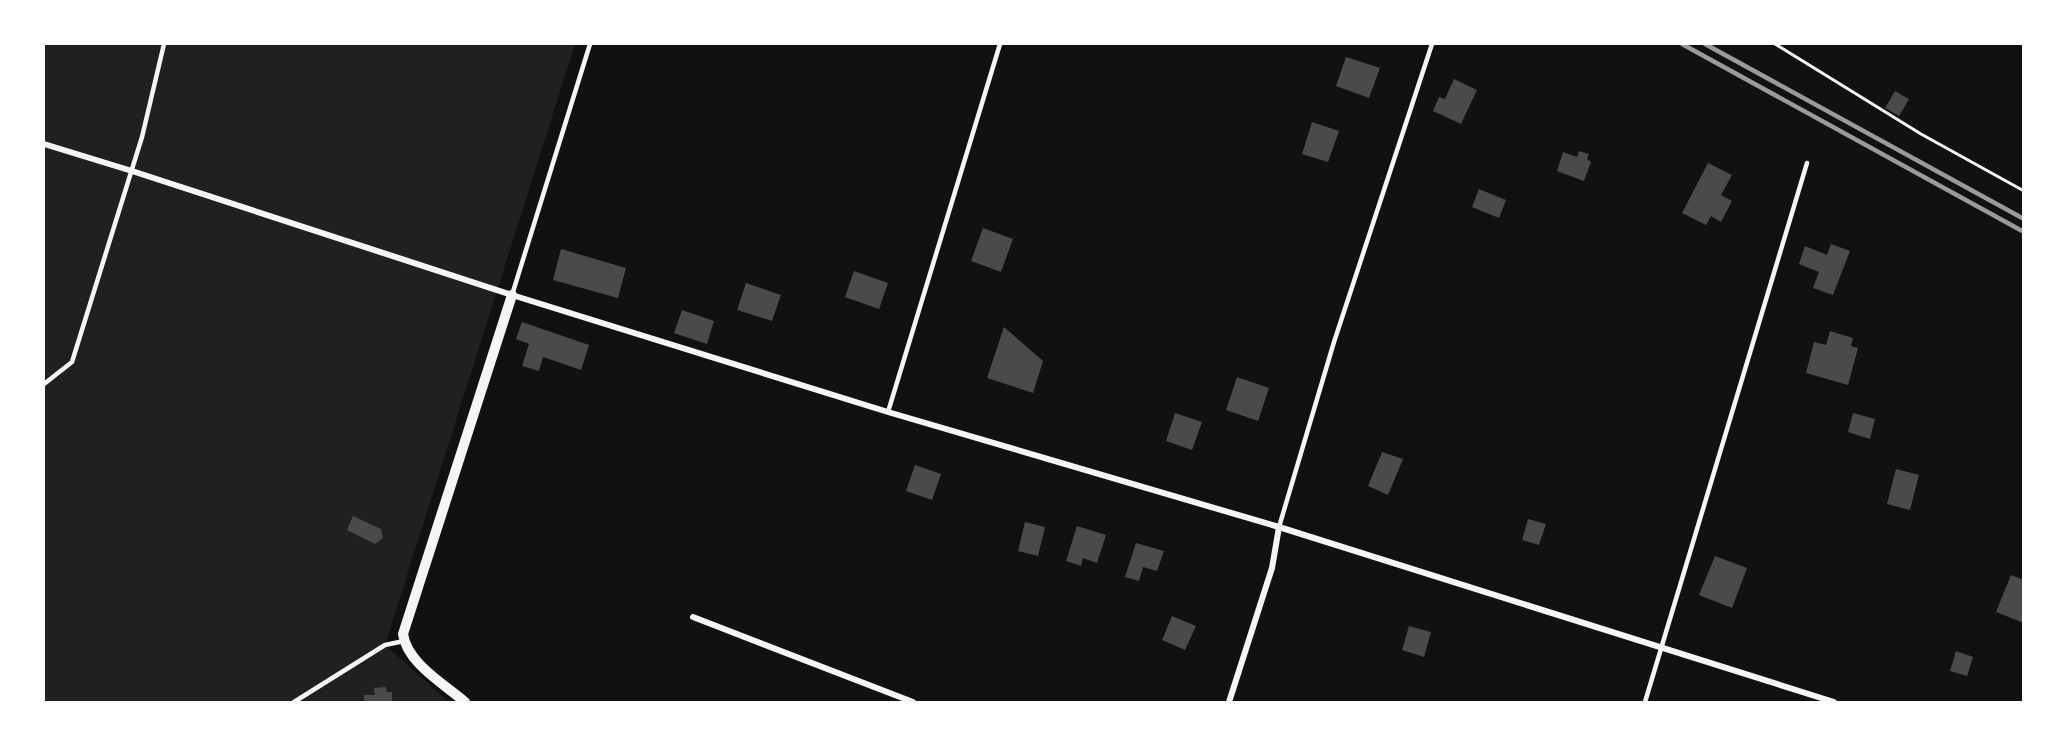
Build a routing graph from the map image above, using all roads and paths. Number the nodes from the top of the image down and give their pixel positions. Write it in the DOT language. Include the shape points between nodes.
graph roads {
  1 [pos="164,44"];
  2 [pos="590,44"];
  3 [pos="1000,44"];
  4 [pos="1432,44"];
  5 [pos="1775,44"];
  6 [pos="44,144"];
  7 [pos="1807,163"];
  8 [pos="132,171"];
  9 [pos="2024,191"];
  10 [pos="512,295"];
  11 [pos="44,384"];
  12 [pos="888,412"];
  13 [pos="1279,527"];
  14 [pos="693,617"];
  15 [pos="404,641"];
  16 [pos="1663,648"];
  17 [pos="294,702"];
  18 [pos="465,702"];
  19 [pos="913,702"];
  20 [pos="1229,702"];
  21 [pos="1645,702"];
  22 [pos="1834,702"];
  1 -- 8 [label="lane"];
  2 -- 10 [label="lane"];
  3 -- 12 [label="lane"];
  4 -- 13 [label="lane" via="1334,342"];
  5 -- 9 [label="path" via="1921,134"];
  6 -- 8 [label="street"];
  7 -- 16 [label="lane"];
  8 -- 10 [label="street"];
  8 -- 11 [label="lane" via="72,362"];
  10 -- 12 [label="street"];
  10 -- 15 [label="street" via="408,616"];
  12 -- 13 [label="street"];
  13 -- 16 [label="street"];
  13 -- 20 [label="street" via="1272,567"];
  14 -- 19 [label="street"];
  15 -- 17 [label="lane" via="385,645"];
  15 -- 18 [label="street" via="413,658"];
  16 -- 21 [label="lane"];
  16 -- 22 [label="street"];
}
